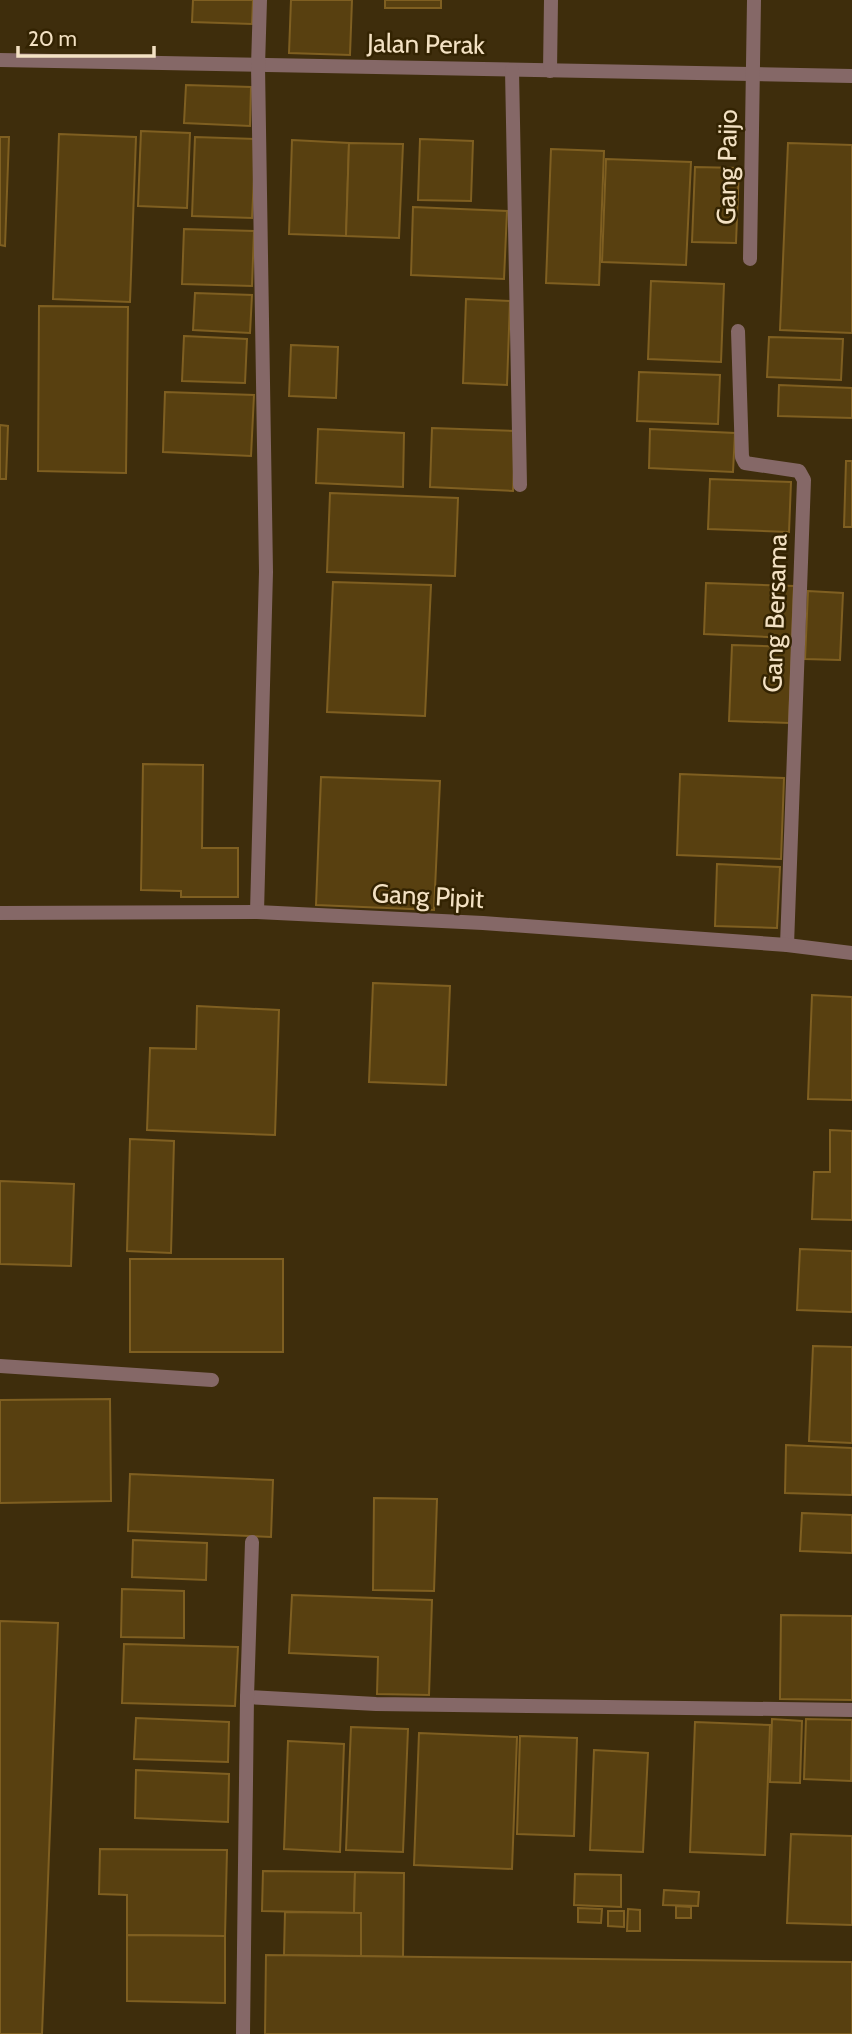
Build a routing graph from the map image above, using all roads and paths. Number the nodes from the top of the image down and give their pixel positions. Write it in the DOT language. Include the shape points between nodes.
graph roads {
  1 [pos="260,0"];
  2 [pos="551,0"];
  3 [pos="754,0"];
  4 [pos="0,60"];
  5 [pos="258,66"];
  6 [pos="512,70"];
  7 [pos="550,71"];
  8 [pos="753,75"];
  9 [pos="852,76"];
  10 [pos="750,259"];
  11 [pos="738,331"];
  12 [pos="520,485"];
  13 [pos="257,912"];
  14 [pos="0,913"];
  15 [pos="787,945"];
  16 [pos="852,953"];
  17 [pos="0,1366"];
  18 [pos="212,1380"];
  19 [pos="252,1542"];
  20 [pos="247,1697"];
  21 [pos="852,1710"];
  22 [pos="243,2034"];
  1 -- 5 [label="street"];
  2 -- 7 [label="street"];
  3 -- 8 [label="street, Gang Paijo"];
  4 -- 5 [label="street, Jalan Perak"];
  5 -- 6 [label="street, Jalan Perak"];
  5 -- 13 [label="street" via="267,572"];
  6 -- 7 [label="street, Jalan Perak"];
  6 -- 12 [label="street"];
  7 -- 8 [label="street, Jalan Perak"];
  8 -- 9 [label="street, Jalan Perak"];
  8 -- 10 [label="street, Gang Paijo"];
  11 -- 15 [label="street, Gang Bersama" via="742,457 754,466 799,471 804,480"];
  13 -- 14 [label="street, Gang Pipit"];
  13 -- 15 [label="street, Gang Pipit"];
  15 -- 16 [label="street, Gang Pipit"];
  17 -- 18 [label="street"];
  19 -- 20 [label="street"];
  20 -- 21 [label="street" via="376,1704"];
  20 -- 22 [label="street"];
}
